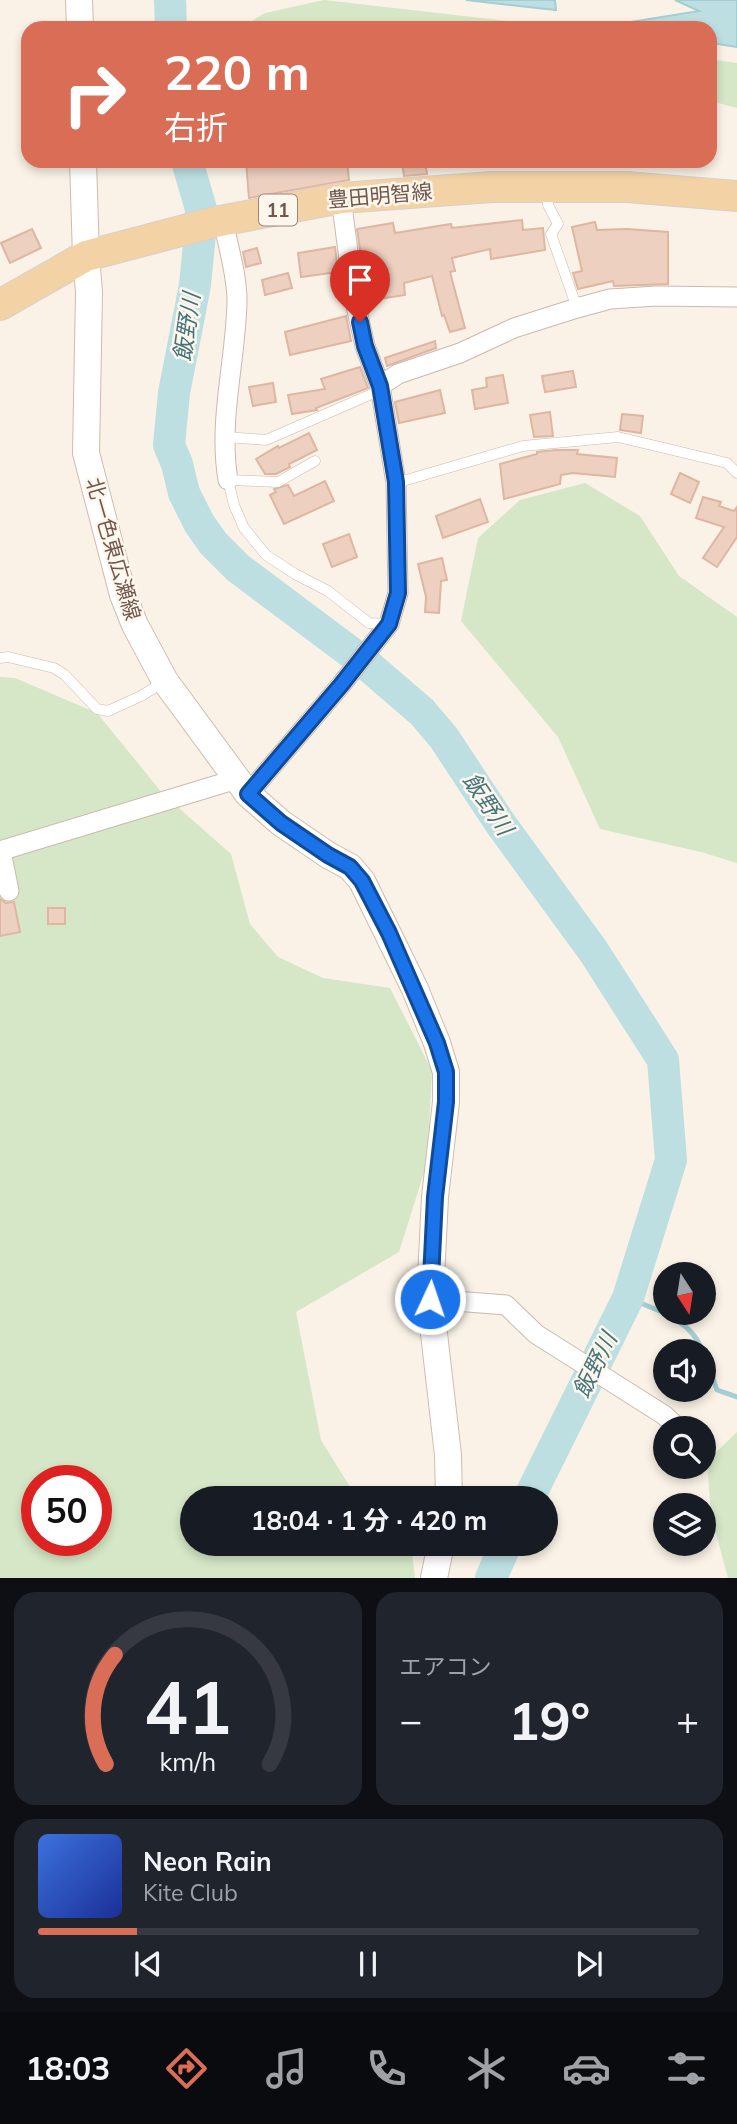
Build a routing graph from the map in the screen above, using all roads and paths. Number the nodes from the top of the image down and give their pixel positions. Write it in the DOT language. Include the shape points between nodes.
graph roads {
  1 [pos="79,0"];
  2 [pos="80,21"];
  3 [pos="83,168"];
  4 [pos="548,187"];
  5 [pos="737,195"];
  6 [pos="341,198"];
  7 [pos="219,221"];
  8 [pos="86,256"];
  9 [pos="737,297"];
  10 [pos="0,305"];
  11 [pos="577,307"];
  12 [pos="380,386"];
  13 [pos="226,437"];
  14 [pos="316,461"];
  15 [pos="737,473"];
  16 [pos="228,480"];
  17 [pos="396,482"];
  18 [pos="383,632"];
  19 [pos="0,658"];
  20 [pos="165,681"];
  21 [pos="243,786"];
  22 [pos="1,852"];
  23 [pos="9,891"];
  24 [pos="430,1299"];
  25 [pos="665,1416"];
  26 [pos="449,1486"];
  27 [pos="438,1556"];
  28 [pos="433,1578"];
  1 -- 2 [label="main road"];
  3 -- 8 [label="main road, 北一色東広瀬線"];
  4 -- 5 [label="main road, 豊田明智線 / 11"];
  4 -- 6 [label="main road, 豊田明智線 / 11"];
  4 -- 11 [label="lane" via="548,205 558,224 551,234"];
  6 -- 7 [label="main road, 豊田明智線 / 11"];
  6 -- 12 [label="street" via="354,297"];
  7 -- 8 [label="main road, 豊田明智線 / 11"];
  7 -- 13 [label="street" via="237,300"];
  8 -- 10 [label="main road, 豊田明智線 / 11"];
  8 -- 20 [label="main road, 北一色東広瀬線" via="86,453 122,594"];
  9 -- 11 [label="street" via="657,296"];
  11 -- 12 [label="street" via="398,374"];
  12 -- 13 [label="lane" via="374,393 266,440"];
  12 -- 17 [label="street"];
  13 -- 16 [label="street"];
  14 -- 16 [label="lane" via="278,482"];
  15 -- 17 [label="lane" via="727,463 618,437 523,446"];
  16 -- 18 [label="lane" via="244,528 266,555 328,591"];
  17 -- 18 [label="street" via="398,593"];
  18 -- 21 [label="street" via="341,685"];
  19 -- 20 [label="lane" via="54,668 97,709 108,711"];
  20 -- 21 [label="main road, 北一色東広瀬線"];
  21 -- 22 [label="street"];
  21 -- 24 [label="main road, 北一色東広瀬線" via="281,823 350,867 362,881 437,1043 446,1072 446,1102"];
  22 -- 23 [label="street"];
  24 -- 25 [label="street" via="506,1305 536,1334"];
  24 -- 26 [label="main road, 北一色東広瀬線"];
  27 -- 28 [label="main road"];
}
